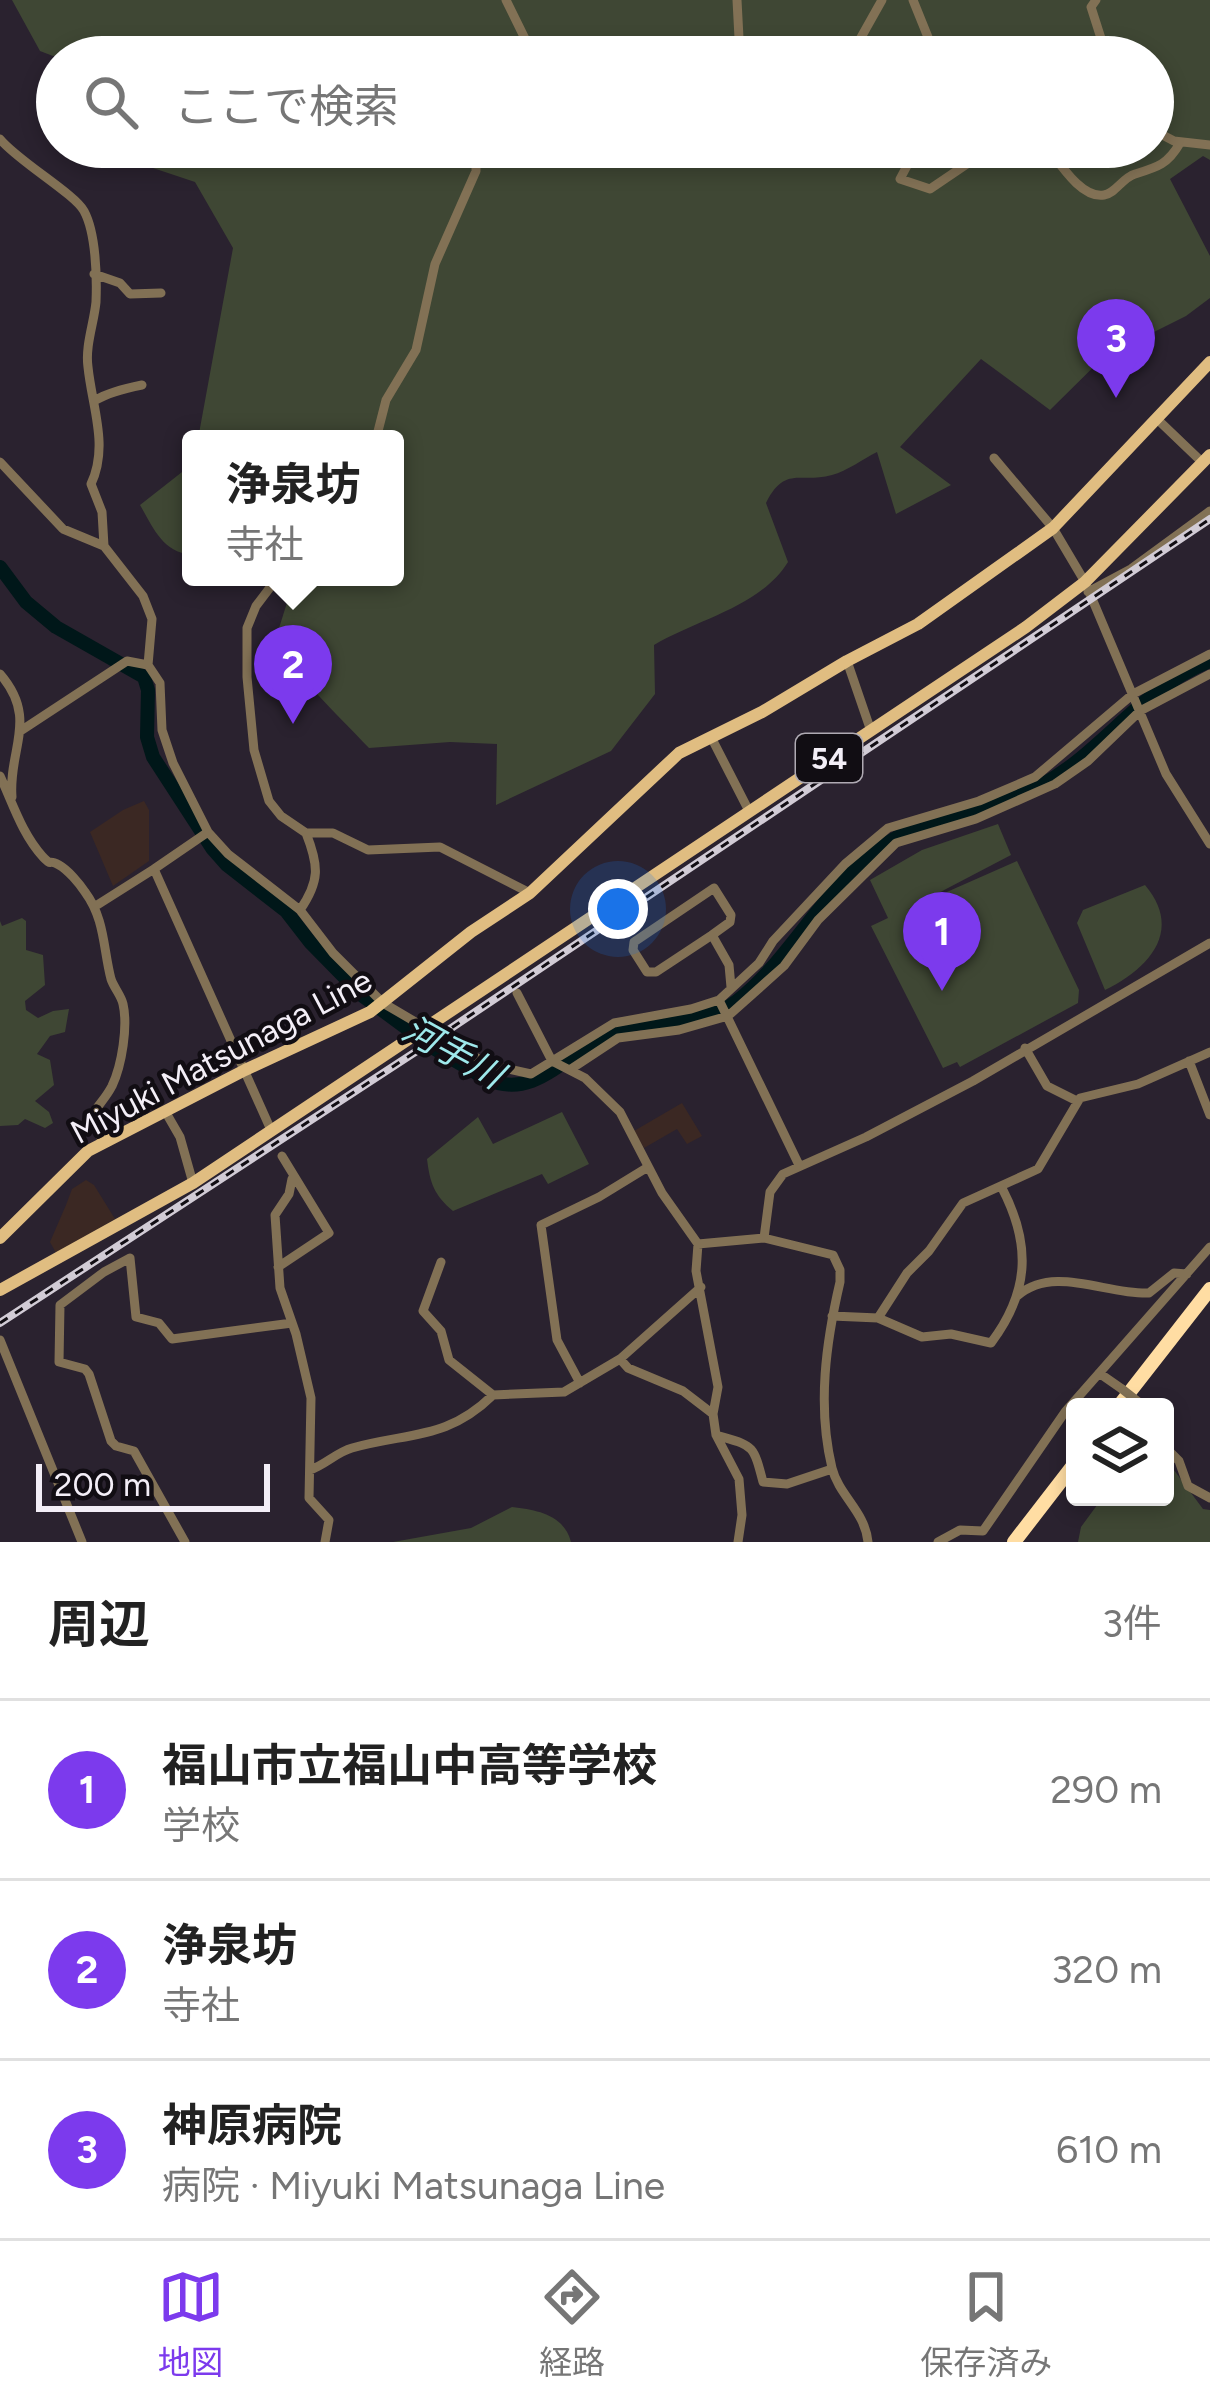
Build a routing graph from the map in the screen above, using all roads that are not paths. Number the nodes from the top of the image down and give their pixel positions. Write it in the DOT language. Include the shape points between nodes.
graph roads {
  1 [pos="506,0"];
  2 [pos="737,0"];
  3 [pos="882,0"];
  4 [pos="913,0"];
  5 [pos="1096,0"];
  6 [pos="524,36"];
  7 [pos="739,36"];
  8 [pos="862,36"];
  9 [pos="928,36"];
  10 [pos="1100,36"];
  11 [pos="1174,140"];
  12 [pos="2,143"];
  13 [pos="1180,143"];
  14 [pos="1210,145"];
  15 [pos="1174,152"];
  16 [pos="476,168"];
  17 [pos="906,168"];
  18 [pos="962,168"];
  19 [pos="1066,168"];
  20 [pos="1156,168"];
  21 [pos="94,274"];
  22 [pos="160,292"];
  23 [pos="1210,362"];
  24 [pos="142,385"];
  25 [pos="96,400"];
  26 [pos="1156,418"];
  27 [pos="378,430"];
  28 [pos="994,458"];
  29 [pos="1206,459"];
  30 [pos="0,462"];
  31 [pos="1210,512"];
  32 [pos="1053,528"];
  33 [pos="104,546"];
  34 [pos="271,586"];
  35 [pos="1086,587"];
  36 [pos="1210,654"];
  37 [pos="847,661"];
  38 [pos="148,665"];
  39 [pos="0,674"];
  40 [pos="1210,674"];
  41 [pos="1137,703"];
  42 [pos="22,730"];
  43 [pos="871,731"];
  44 [pos="711,737"];
  45 [pos="0,776"];
  46 [pos="12,808"];
  47 [pos="749,811"];
  48 [pos="306,832"];
  49 [pos="203,836"];
  50 [pos="1210,844"];
  51 [pos="154,869"];
  52 [pos="530,893"];
  53 [pos="94,907"];
  54 [pos="299,910"];
  55 [pos="712,935"];
  56 [pos="1210,943"];
  57 [pos="731,987"];
  58 [pos="517,993"];
  59 [pos="720,1001"];
  60 [pos="379,1006"];
  61 [pos="727,1014"];
  62 [pos="425,1028"];
  63 [pos="1025,1048"];
  64 [pos="1210,1052"];
  65 [pos="554,1061"];
  66 [pos="1190,1061"];
  67 [pos="569,1068"];
  68 [pos="245,1070"];
  69 [pos="1077,1101"];
  70 [pos="165,1111"];
  71 [pos="1210,1115"];
  72 [pos="271,1130"];
  73 [pos="104,1142"];
  74 [pos="282,1156"];
  75 [pos="800,1165"];
  76 [pos="648,1167"];
  77 [pos="292,1179"];
  78 [pos="193,1183"];
  79 [pos="1002,1187"];
  80 [pos="0,1238"];
  81 [pos="764,1238"];
  82 [pos="698,1244"];
  83 [pos="1210,1247"];
  84 [pos="441,1262"];
  85 [pos="278,1268"];
  86 [pos="1187,1274"];
  87 [pos="700,1287"];
  88 [pos="0,1290"];
  89 [pos="1210,1292"];
  90 [pos="1017,1297"];
  91 [pos="832,1316"];
  92 [pos="878,1318"];
  93 [pos="292,1323"];
  94 [pos="0,1340"];
  95 [pos="620,1359"];
  96 [pos="1099,1373"];
  97 [pos="580,1383"];
  98 [pos="494,1395"];
  99 [pos="1128,1398"];
  100 [pos="1134,1398"];
  101 [pos="713,1414"];
  102 [pos="716,1435"];
  103 [pos="1174,1456"];
  104 [pos="310,1469"];
  105 [pos="832,1469"];
  106 [pos="1066,1477"];
  107 [pos="1210,1498"];
  108 [pos="1015,1540"];
  109 [pos="82,1542"];
  110 [pos="185,1542"];
  111 [pos="325,1542"];
  112 [pos="738,1542"];
  113 [pos="868,1542"];
  114 [pos="938,1542"];
  1 -- 6 [label="street"];
  2 -- 7 [label="street"];
  3 -- 8 [label="street"];
  4 -- 9 [label="street"];
  5 -- 10 [label="street"];
  11 -- 13 [label="street"];
  12 -- 21 [label="street" via="83,209"];
  13 -- 14 [label="street"];
  13 -- 15 [label="street"];
  16 -- 27 [label="street" via="435,264 416,350"];
  17 -- 18 [label="street" via="900,179 930,190"];
  19 -- 20 [label="street" via="1084,189 1104,195"];
  21 -- 22 [label="street" via="130,294"];
  21 -- 25 [label="street" via="87,362"];
  23 -- 26 [label="main road, Miyuki Matsunaga Line"];
  24 -- 25 [label="street"];
  25 -- 33 [label="street" via="100,465 91,484"];
  26 -- 29 [label="street"];
  26 -- 32 [label="main road, Miyuki Matsunaga Line"];
  28 -- 32 [label="street"];
  29 -- 35 [label="main road, 54"];
  30 -- 33 [label="street" via="63,529"];
  31 -- 35 [label="street" via="1130,569"];
  32 -- 35 [label="street"];
  32 -- 37 [label="main road, Miyuki Matsunaga Line" via="918,624"];
  33 -- 38 [label="street" via="152,619"];
  34 -- 48 [label="street" via="247,628 254,750 269,800"];
  35 -- 41 [label="street"];
  35 -- 43 [label="main road, 54"];
  36 -- 41 [label="street"];
  37 -- 43 [label="street"];
  37 -- 44 [label="main road, Miyuki Matsunaga Line"];
  38 -- 42 [label="street" via="123,664"];
  38 -- 49 [label="street" via="160,683 166,745"];
  39 -- 42 [label="street"];
  40 -- 41 [label="street"];
  41 -- 50 [label="street" via="1166,773"];
  41 -- 57 [label="street" via="1035,777 888,828 844,864"];
  41 -- 61 [label="street" via="1088,760 1055,784 896,843 784,966"];
  42 -- 46 [label="street" via="10,775"];
  43 -- 47 [label="main road, 54"];
  44 -- 47 [label="street"];
  44 -- 52 [label="main road, Miyuki Matsunaga Line" via="662,766"];
  45 -- 46 [label="street"];
  46 -- 53 [label="street" via="45,860 62,867"];
  47 -- 62 [label="main road, 54"];
  48 -- 52 [label="street" via="333,832 368,850 440,847"];
  48 -- 54 [label="street" via="316,884"];
  49 -- 51 [label="street"];
  49 -- 54 [label="street"];
  51 -- 53 [label="street"];
  51 -- 68 [label="street"];
  52 -- 60 [label="main road, Miyuki Matsunaga Line"];
  53 -- 73 [label="street" via="124,1023 112,1087 93,1115"];
  54 -- 60 [label="street"];
  55 -- 55 [label="street" via="656,972 633,950 714,888 731,915"];
  55 -- 57 [label="street" via="729,964"];
  56 -- 63 [label="street"];
  57 -- 59 [label="street"];
  58 -- 65 [label="street"];
  59 -- 61 [label="street"];
  59 -- 65 [label="street" via="614,1023"];
  60 -- 62 [label="street"];
  60 -- 68 [label="main road, Miyuki Matsunaga Line"];
  61 -- 67 [label="street" via="618,1038"];
  61 -- 75 [label="street"];
  62 -- 65 [label="street" via="508,1072 531,1074"];
  62 -- 72 [label="main road, 54"];
  63 -- 69 [label="street" via="1047,1086"];
  63 -- 75 [label="street" via="973,1082"];
  64 -- 66 [label="street"];
  65 -- 67 [label="street"];
  66 -- 69 [label="street"];
  66 -- 71 [label="street"];
  67 -- 76 [label="street" via="620,1112"];
  68 -- 70 [label="main road, Miyuki Matsunaga Line"];
  68 -- 72 [label="street"];
  69 -- 79 [label="street" via="1037,1169"];
  70 -- 73 [label="main road, Miyuki Matsunaga Line"];
  70 -- 78 [label="street"];
  72 -- 78 [label="main road, 54"];
  73 -- 80 [label="main road, Miyuki Matsunaga Line"];
  74 -- 77 [label="street"];
  75 -- 81 [label="street" via="774,1182"];
  76 -- 82 [label="street"];
  76 -- 97 [label="street" via="541,1225 557,1340"];
  77 -- 85 [label="street" via="275,1216"];
  77 -- 85 [label="street" via="328,1233"];
  78 -- 88 [label="main road, 54"];
  79 -- 90 [label="street" via="1021,1229"];
  79 -- 92 [label="street" via="954,1211"];
  81 -- 82 [label="street"];
  81 -- 91 [label="street" via="833,1255 840,1270"];
  82 -- 87 [label="street"];
  83 -- 86 [label="street"];
  84 -- 98 [label="street" via="423,1311 444,1336 449,1360"];
  85 -- 93 [label="street"];
  86 -- 90 [label="street" via="1149,1293 1076,1279 1029,1286"];
  86 -- 96 [label="street"];
  87 -- 95 [label="street"];
  87 -- 101 [label="street" via="718,1388"];
  89 -- 99 [label="highway"];
  90 -- 92 [label="street" via="991,1343 922,1337"];
  91 -- 92 [label="street"];
  91 -- 105 [label="street" via="824,1356"];
  93 -- 104 [label="street" via="311,1398"];
  93 -- 110 [label="street" via="172,1339 159,1323 136,1318 130,1258 60,1305 59,1362 89,1374 111,1441 134,1451"];
  94 -- 109 [label="street"];
  95 -- 97 [label="street"];
  95 -- 101 [label="street"];
  96 -- 100 [label="street, bridge"];
  96 -- 114 [label="street" via="983,1531 960,1530"];
  97 -- 98 [label="street" via="544,1396"];
  98 -- 104 [label="street" via="443,1431 351,1448"];
  101 -- 102 [label="street"];
  102 -- 105 [label="street" via="752,1447 763,1482 787,1484"];
  102 -- 112 [label="street" via="739,1479"];
  103 -- 107 [label="street" via="1188,1486"];
  104 -- 111 [label="street" via="309,1498 329,1520"];
  105 -- 113 [label="street" via="860,1511"];
  106 -- 108 [label="highway"];
}
